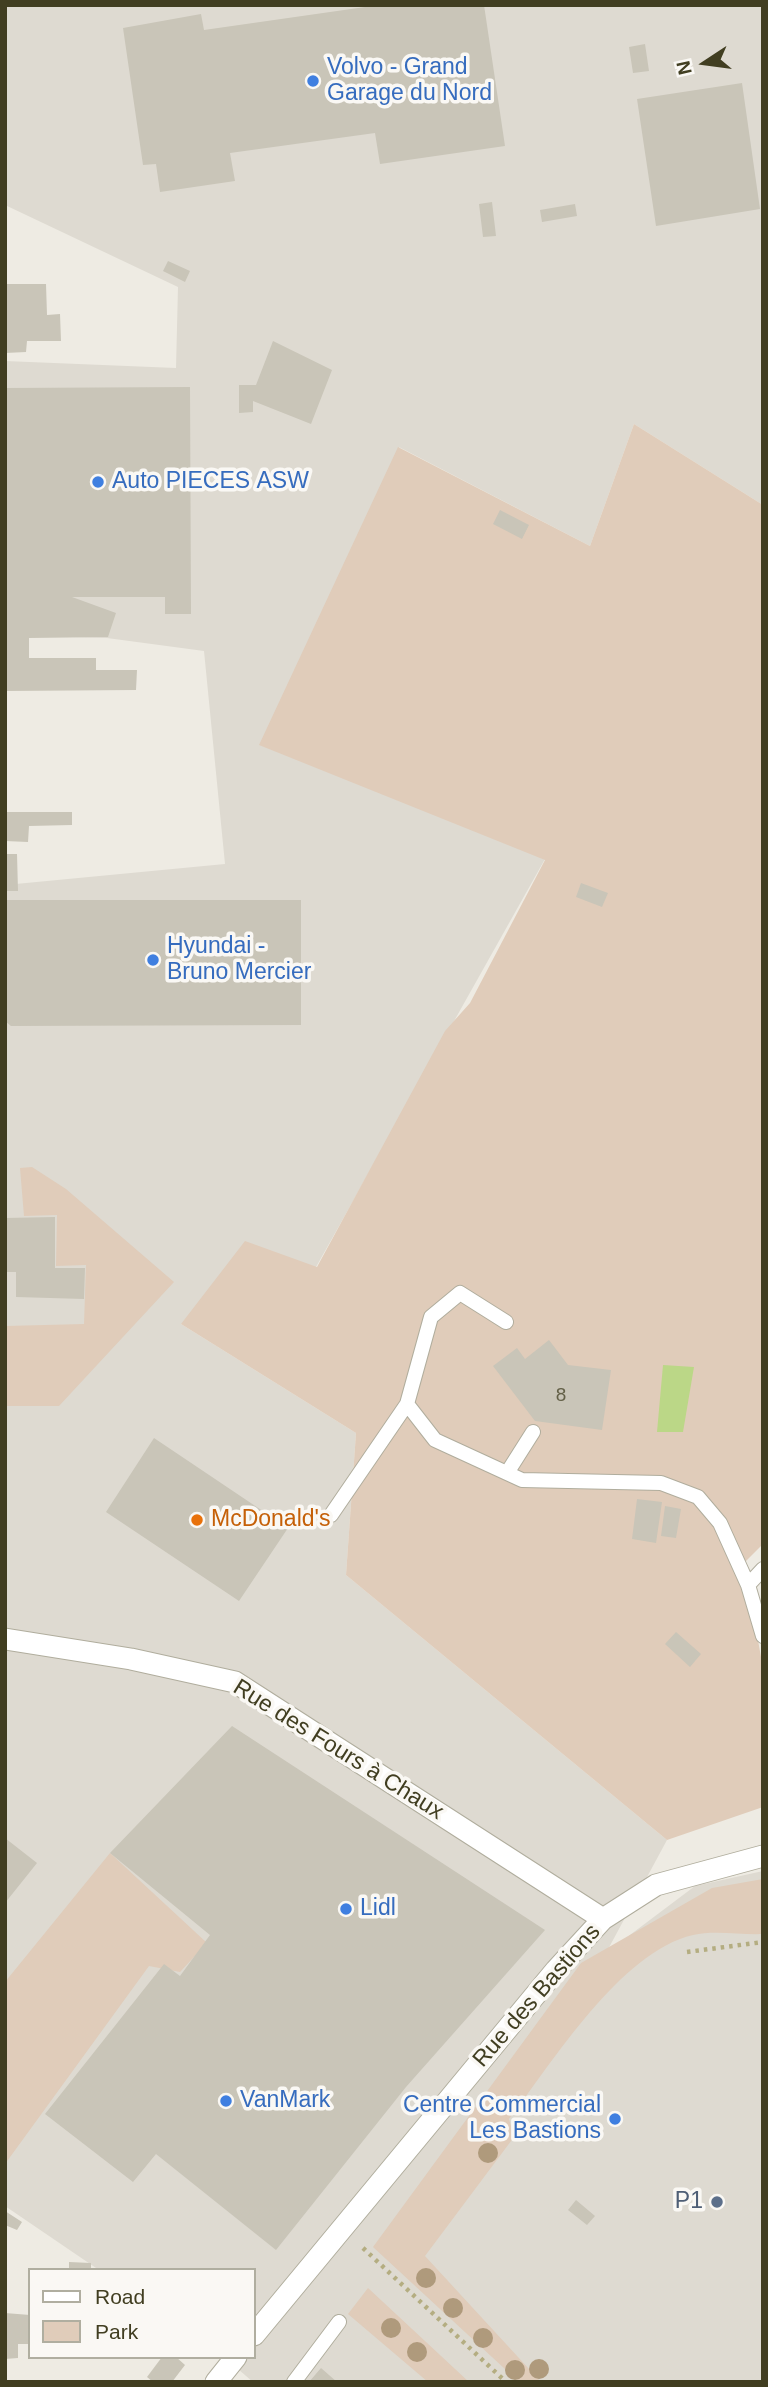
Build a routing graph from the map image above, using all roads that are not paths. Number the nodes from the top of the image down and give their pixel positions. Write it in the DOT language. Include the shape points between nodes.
graph roads {
  1 [pos="506,1322"];
  2 [pos="407,1404"];
  3 [pos="533,1432"];
  4 [pos="506,1473"];
  5 [pos="331,1515"];
  6 [pos="763,1569"];
  7 [pos="748,1585"];
  8 [pos="763,1636"];
  9 [pos="5,1639"];
  10 [pos="763,1856"];
  11 [pos="603,1919"];
  12 [pos="339,2322"];
  13 [pos="256,2332"];
  14 [pos="234,2359"];
  15 [pos="216,2382"];
  16 [pos="294,2382"];
  1 -- 2 [label="lane" via="460,1293 431,1317"];
  2 -- 4 [label="lane" via="435,1440"];
  2 -- 5 [label="lane"];
  3 -- 4 [label="lane"];
  4 -- 7 [label="lane" via="522,1480 661,1483 698,1497 720,1523"];
  6 -- 7 [label="lane"];
  7 -- 8 [label="lane"];
  9 -- 11 [label="street, Rue des Fours à Chaux" via="235,1682"];
  10 -- 11 [label="street, Rue des Bastions" via="656,1885"];
  11 -- 13 [label="street, Rue des Bastions"];
  12 -- 16 [label="lane"];
  14 -- 15 [label="street"];
}
